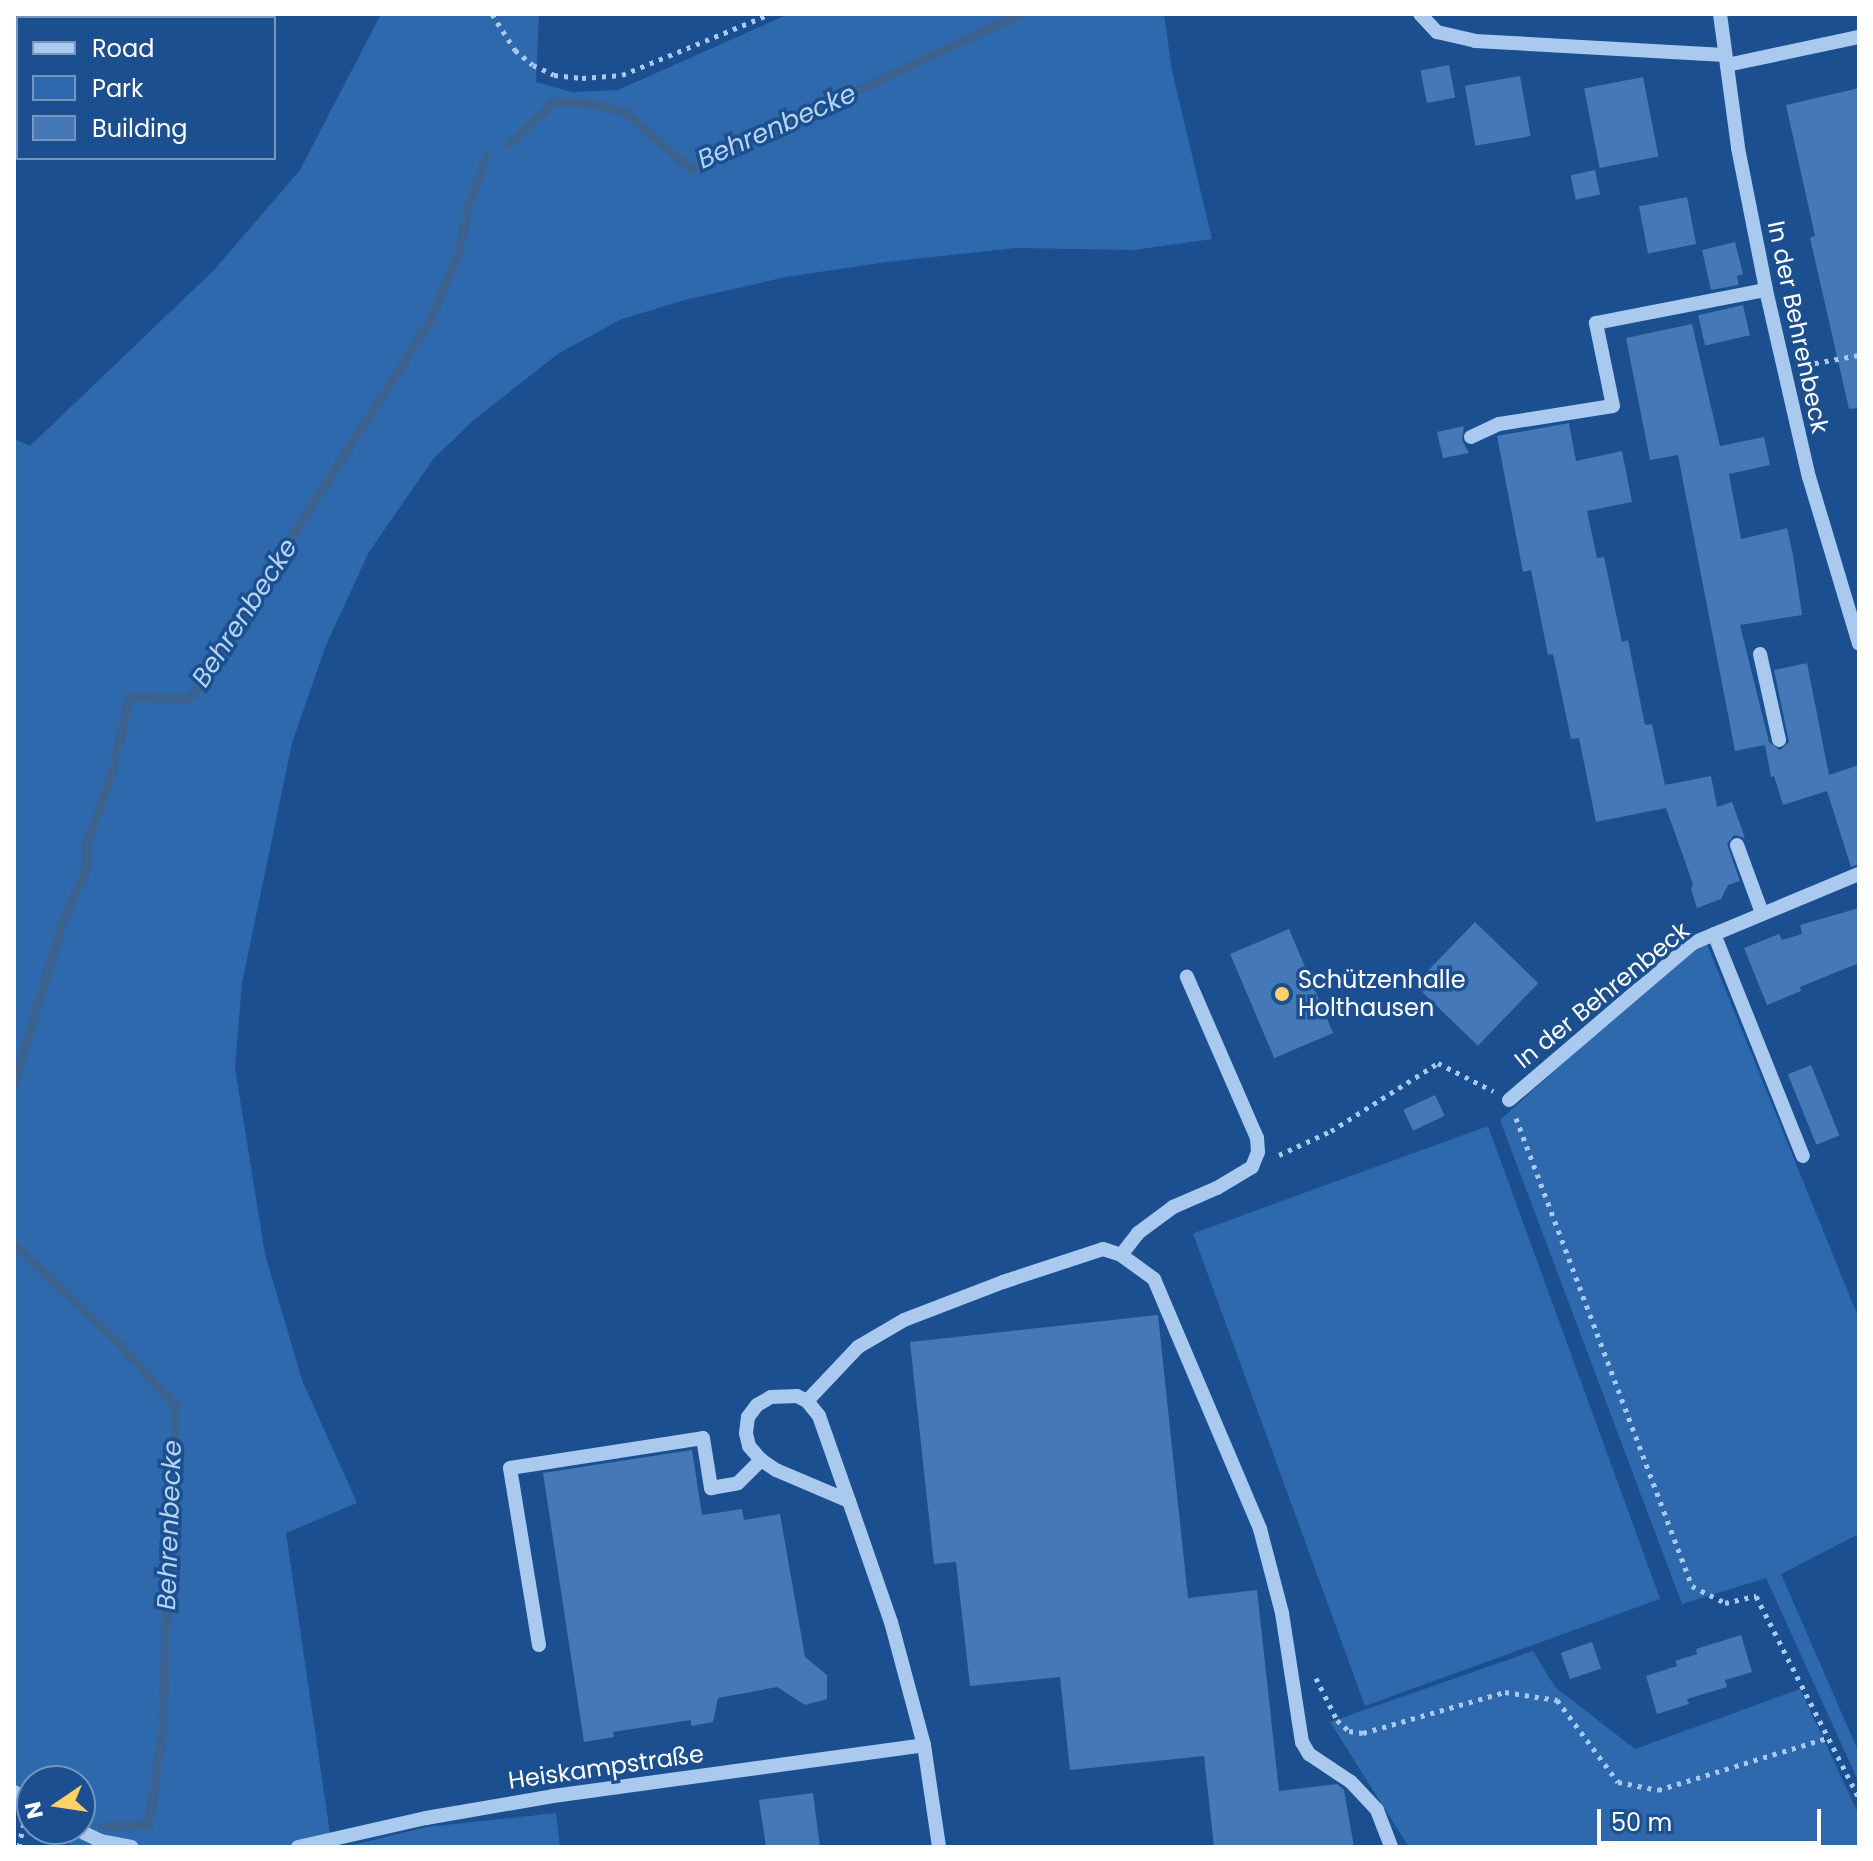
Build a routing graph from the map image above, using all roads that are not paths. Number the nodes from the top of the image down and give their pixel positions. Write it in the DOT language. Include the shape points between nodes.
graph roads {
  1 [pos="1420,14"];
  2 [pos="1720,14"];
  3 [pos="1859,37"];
  4 [pos="1726,60"];
  5 [pos="1766,290"];
  6 [pos="1471,437"];
  7 [pos="1859,644"];
  8 [pos="1760,654"];
  9 [pos="1779,740"];
  10 [pos="1737,845"];
  11 [pos="1859,874"];
  12 [pos="1762,913"];
  13 [pos="1714,934"];
  14 [pos="1187,977"];
  15 [pos="1509,1100"];
  16 [pos="1803,1156"];
  17 [pos="1121,1255"];
  18 [pos="807,1401"];
  19 [pos="761,1460"];
  20 [pos="849,1501"];
  21 [pos="539,1645"];
  22 [pos="924,1745"];
  23 [pos="96,1839"];
  24 [pos="131,1847"];
  25 [pos="298,1847"];
  26 [pos="939,1847"];
  27 [pos="1391,1847"];
  1 -- 4 [label="street" via="1437,32 1475,41"];
  2 -- 4 [label="street, In der Behrenbeck"];
  3 -- 4 [label="street"];
  4 -- 5 [label="street, In der Behrenbeck"];
  5 -- 6 [label="street" via="1596,323 1613,406 1499,424"];
  5 -- 7 [label="street, In der Behrenbeck" via="1809,477"];
  8 -- 9 [label="street"];
  10 -- 12 [label="street"];
  11 -- 12 [label="street, In der Behrenbeck"];
  12 -- 13 [label="street, In der Behrenbeck"];
  13 -- 15 [label="street, In der Behrenbeck" via="1693,943"];
  13 -- 16 [label="street"];
  14 -- 17 [label="street" via="1257,1138 1258,1152 1252,1167 1173,1207 1138,1233"];
  17 -- 18 [label="street" via="1103,1249 904,1320 858,1347"];
  17 -- 27 [label="street" via="1154,1279 1260,1529 1282,1613 1302,1742 1309,1754 1351,1782 1377,1810"];
  18 -- 19 [label="street" via="785,1395 757,1405 746,1433"];
  18 -- 20 [label="street" via="819,1416"];
  19 -- 20 [label="street"];
  19 -- 21 [label="street" via="738,1483 711,1488 703,1438 510,1468"];
  20 -- 22 [label="street" via="891,1622"];
  22 -- 25 [label="street, Heiskampstraße" via="553,1796"];
  22 -- 26 [label="street"];
  23 -- 24 [label="street"];
}
